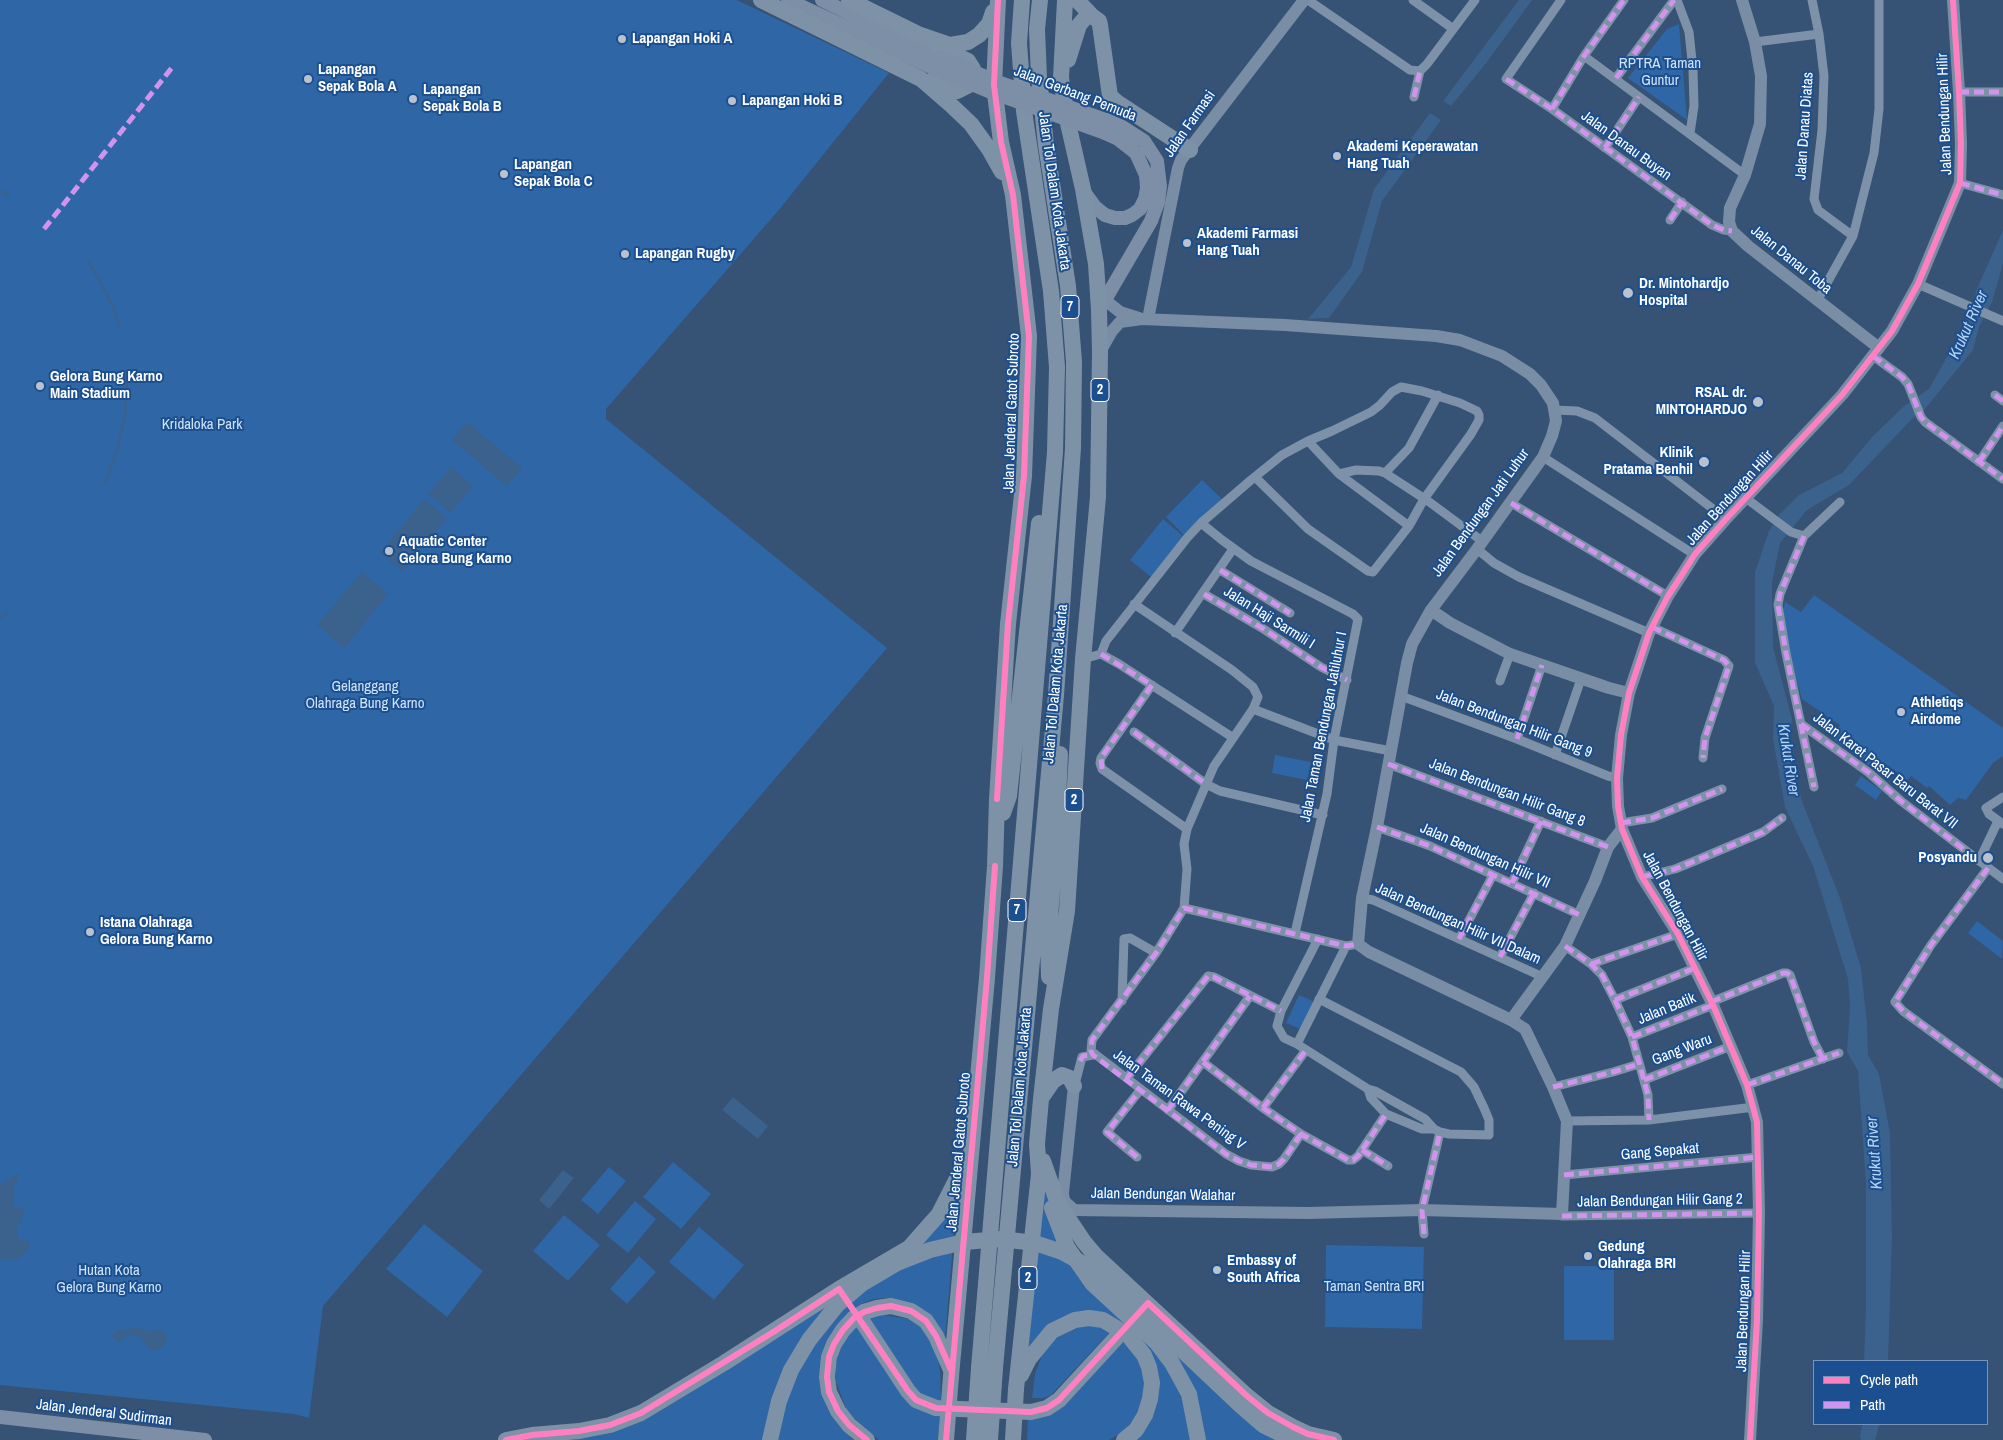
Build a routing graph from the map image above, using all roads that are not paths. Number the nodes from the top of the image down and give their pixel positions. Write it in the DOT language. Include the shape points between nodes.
graph roads {
  1 [pos="761,0"];
  2 [pos="788,0"];
  3 [pos="822,0"];
  4 [pos="849,0"];
  5 [pos="997,0"];
  6 [pos="1022,0"];
  7 [pos="1040,0"];
  8 [pos="1065,0"];
  9 [pos="1077,0"];
  10 [pos="1306,0"];
  11 [pos="1413,0"];
  12 [pos="1475,0"];
  13 [pos="1561,0"];
  14 [pos="1624,0"];
  15 [pos="1675,0"];
  16 [pos="1742,0"];
  17 [pos="1812,0"];
  18 [pos="1879,0"];
  19 [pos="1953,0"];
  20 [pos="1092,16"];
  21 [pos="1452,28"];
  22 [pos="918,34"];
  23 [pos="1819,34"];
  24 [pos="1755,42"];
  25 [pos="1584,56"];
  26 [pos="936,63"];
  27 [pos="905,71"];
  28 [pos="1420,71"];
  29 [pos="1061,78"];
  30 [pos="1616,78"];
  31 [pos="1959,92"];
  32 [pos="2003,92"];
  33 [pos="1414,97"];
  34 [pos="1639,97"];
  35 [pos="1552,109"];
  36 [pos="1105,126"];
  37 [pos="1690,133"];
  38 [pos="1605,148"];
  39 [pos="1190,150"];
  40 [pos="1745,175"];
  41 [pos="1960,183"];
  42 [pos="1082,189"];
  43 [pos="1012,194"];
  44 [pos="2003,195"];
  45 [pos="1682,202"];
  46 [pos="1670,220"];
  47 [pos="1732,231"];
  48 [pos="1853,236"];
  49 [pos="1918,284"];
  50 [pos="1817,301"];
  51 [pos="1102,305"];
  52 [pos="1145,319"];
  53 [pos="2002,321"];
  54 [pos="1100,352"];
  55 [pos="1876,352"];
  56 [pos="1438,395"];
  57 [pos="1996,395"];
  58 [pos="2003,401"];
  59 [pos="1554,410"];
  60 [pos="2003,426"];
  61 [pos="1308,441"];
  62 [pos="1055,455"];
  63 [pos="1543,457"];
  64 [pos="1979,462"];
  65 [pos="1385,473"];
  66 [pos="1339,474"];
  67 [pos="1255,477"];
  68 [pos="2003,479"];
  69 [pos="1424,499"];
  70 [pos="1747,499"];
  71 [pos="1840,502"];
  72 [pos="1511,503"];
  73 [pos="1726,519"];
  74 [pos="1201,523"];
  75 [pos="1409,526"];
  76 [pos="1804,536"];
  77 [pos="1480,545"];
  78 [pos="1234,549"];
  79 [pos="1695,555"];
  80 [pos="1220,570"];
  81 [pos="1204,594"];
  82 [pos="1668,596"];
  83 [pos="1134,604"];
  84 [pos="1431,610"];
  85 [pos="1290,613"];
  86 [pos="1651,630"];
  87 [pos="1175,633"];
  88 [pos="1101,654"];
  89 [pos="1510,654"];
  90 [pos="1083,659"];
  91 [pos="1542,665"];
  92 [pos="1581,679"];
  93 [pos="1347,680"];
  94 [pos="1500,681"];
  95 [pos="1152,685"];
  96 [pos="1629,693"];
  97 [pos="1056,695"];
  98 [pos="1401,696"];
  99 [pos="1252,709"];
  100 [pos="1801,724"];
  101 [pos="1134,732"];
  102 [pos="1232,737"];
  103 [pos="1517,739"];
  104 [pos="1334,740"];
  105 [pos="1555,755"];
  106 [pos="1703,758"];
  107 [pos="1392,761"];
  108 [pos="1617,778"];
  109 [pos="1206,784"];
  110 [pos="1814,787"];
  111 [pos="1722,789"];
  112 [pos="2003,797"];
  113 [pos="1322,815"];
  114 [pos="1782,818"];
  115 [pos="997,821"];
  116 [pos="1541,821"];
  117 [pos="2001,822"];
  118 [pos="1622,826"];
  119 [pos="1377,827"];
  120 [pos="1187,829"];
  121 [pos="1608,847"];
  122 [pos="1979,861"];
  123 [pos="1988,868"];
  124 [pos="1493,875"];
  125 [pos="1642,877"];
  126 [pos="2003,878"];
  127 [pos="1512,883"];
  128 [pos="1534,893"];
  129 [pos="1362,898"];
  130 [pos="1184,908"];
  131 [pos="1580,914"];
  132 [pos="1295,934"];
  133 [pos="1678,934"];
  134 [pos="1318,939"];
  135 [pos="1459,939"];
  136 [pos="1352,945"];
  137 [pos="1565,946"];
  138 [pos="1156,953"];
  139 [pos="1500,957"];
  140 [pos="1591,964"];
  141 [pos="1695,968"];
  142 [pos="1543,977"];
  143 [pos="1250,996"];
  144 [pos="1319,999"];
  145 [pos="1615,1000"];
  146 [pos="1122,1001"];
  147 [pos="1712,1004"];
  148 [pos="1051,1009"];
  149 [pos="1281,1011"];
  150 [pos="1511,1020"];
  151 [pos="1632,1037"];
  152 [pos="1297,1044"];
  153 [pos="1731,1046"];
  154 [pos="1306,1050"];
  155 [pos="1092,1051"];
  156 [pos="1839,1053"];
  157 [pos="1823,1059"];
  158 [pos="1202,1062"];
  159 [pos="1639,1064"];
  160 [pos="1126,1078"];
  161 [pos="1644,1080"];
  162 [pos="2003,1084"];
  163 [pos="1747,1085"];
  164 [pos="1074,1086"];
  165 [pos="1553,1087"];
  166 [pos="1141,1089"];
  167 [pos="1368,1089"];
  168 [pos="1041,1098"];
  169 [pos="1754,1107"];
  170 [pos="1263,1108"];
  171 [pos="1168,1110"];
  172 [pos="1386,1114"];
  173 [pos="1649,1120"];
  174 [pos="1567,1121"];
  175 [pos="1437,1130"];
  176 [pos="1301,1134"];
  177 [pos="1037,1144"];
  178 [pos="971,1150"];
  179 [pos="1362,1150"];
  180 [pos="1137,1157"];
  181 [pos="1759,1157"];
  182 [pos="1388,1166"];
  183 [pos="1039,1174"];
  184 [pos="1564,1175"];
  185 [pos="1422,1210"];
  186 [pos="1759,1213"];
  187 [pos="1562,1215"];
  188 [pos="1424,1234"];
  189 [pos="839,1289"];
  190 [pos="850,1304"];
  191 [pos="862,1322"];
  192 [pos="1116,1338"];
  193 [pos="987,1368"];
  194 [pos="952,1374"];
  195 [pos="1017,1386"];
  196 [pos="0,1417"];
  197 [pos="205,1440"];
  198 [pos="506,1440"];
  199 [pos="770,1440"];
  200 [pos="867,1440"];
  201 [pos="946,1440"];
  202 [pos="974,1440"];
  203 [pos="990,1440"];
  204 [pos="1013,1440"];
  205 [pos="1124,1440"];
  206 [pos="1198,1440"];
  207 [pos="1293,1440"];
  208 [pos="1334,1440"];
  209 [pos="1750,1440"];
  1 -- 27 [label="highway"];
  2 -- 26 [label="main road, Jalan Gerbang Pemuda"];
  3 -- 26 [label="main road, Jalan Gerbang Pemuda"];
  4 -- 22 [label="highway"];
  5 -- 22 [label="highway" via="989,24 968,42 944,44"];
  5 -- 43 [label="highway, Jalan Jenderal Gatot Subroto" via="994,85"];
  6 -- 62 [label="highway, Jalan Tol Dalam Kota Jakarta / 7" via="1019,43 1024,111 1051,291 1057,367"];
  7 -- 97 [label="highway, Jalan Tol Dalam Kota Jakarta / 7" via="1039,78 1068,286 1074,362 1073,448"];
  8 -- 29 [label="highway, 2"];
  9 -- 20 [label="highway"];
  10 -- 28 [label="street" via="1410,70"];
  10 -- 39 [label="street, Jalan Farmasi"];
  11 -- 21 [label="street"];
  12 -- 21 [label="street"];
  13 -- 35 [label="street, Jalan Danau Buyan" via="1506,79"];
  14 -- 25 [label="street"];
  15 -- 30 [label="street"];
  15 -- 37 [label="street" via="1689,32 1694,106"];
  16 -- 24 [label="street, Jalan Danau Toba"];
  17 -- 23 [label="street, Jalan Danau Diatas"];
  18 -- 48 [label="street" via="1879,110 1874,153"];
  19 -- 31 [label="street, Jalan Bendungan Hilir"];
  20 -- 29 [label="highway" via="1086,17 1079,25"];
  20 -- 39 [label="highway" via="1100,25 1110,96"];
  21 -- 28 [label="street"];
  22 -- 27 [label="highway" via="968,61 973,69 973,78 969,86 957,91"];
  23 -- 24 [label="street"];
  23 -- 48 [label="street, Jalan Danau Diatas" via="1824,85 1814,200 1818,210"];
  24 -- 40 [label="street, Jalan Danau Toba" via="1761,76 1760,124"];
  25 -- 30 [label="street"];
  25 -- 35 [label="street"];
  26 -- 36 [label="main road, Jalan Gerbang Pemuda, bridge" via="992,92"];
  27 -- 43 [label="highway" via="921,79 971,124 996,160"];
  28 -- 33 [label="street"];
  29 -- 42 [label="highway, 2"];
  30 -- 34 [label="street"];
  31 -- 32 [label="street"];
  31 -- 41 [label="street, Jalan Bendungan Hilir"];
  34 -- 37 [label="street"];
  34 -- 38 [label="street"];
  35 -- 38 [label="street, Jalan Danau Buyan"];
  36 -- 42 [label="main road, Jalan Gerbang Pemuda" via="1136,153 1146,175 1145,199 1132,215 1115,218 1095,207"];
  36 -- 51 [label="main road, Jalan Gerbang Pemuda" via="1122,127 1144,141 1157,162 1160,186 1151,221"];
  37 -- 40 [label="street"];
  38 -- 45 [label="street, Jalan Danau Buyan"];
  39 -- 52 [label="street, Jalan Farmasi" via="1178,168"];
  40 -- 47 [label="street, Jalan Danau Toba" via="1730,208 1728,222"];
  41 -- 44 [label="street"];
  41 -- 49 [label="street, Jalan Bendungan Hilir"];
  42 -- 51 [label="highway, 2"];
  43 -- 115 [label="highway, Jalan Jenderal Gatot Subroto" via="1030,336 1024,476 1008,624"];
  45 -- 46 [label="street"];
  45 -- 47 [label="street, Jalan Danau Buyan" via="1712,225"];
  47 -- 50 [label="street, Jalan Danau Toba"];
  48 -- 50 [label="street"];
  49 -- 53 [label="street"];
  49 -- 55 [label="street, Jalan Bendungan Hilir" via="1904,312"];
  50 -- 55 [label="street, Jalan Danau Toba"];
  51 -- 52 [label="street"];
  51 -- 54 [label="highway, 2"];
  52 -- 54 [label="street" via="1120,322"];
  52 -- 59 [label="street" via="1295,326 1460,340 1502,356 1530,374 1548,394"];
  54 -- 90 [label="highway, 2" via="1098,497"];
  55 -- 64 [label="street" via="1908,384 1925,422"];
  55 -- 70 [label="street, Jalan Bendungan Hilir" via="1842,395"];
  56 -- 61 [label="street" via="1401,387 1371,412"];
  56 -- 65 [label="street" via="1409,448"];
  56 -- 69 [label="street" via="1476,411 1479,420"];
  57 -- 58 [label="street"];
  59 -- 63 [label="street, Jalan Bendungan Jati Luhur" via="1556,421"];
  59 -- 73 [label="street" via="1577,411 1595,418"];
  60 -- 64 [label="street"];
  61 -- 66 [label="street"];
  61 -- 67 [label="street" via="1282,455"];
  62 -- 115 [label="highway" via="1044,483 1009,796"];
  62 -- 193 [label="highway, Jalan Tol Dalam Kota Jakarta / 7"];
  63 -- 72 [label="street, Jalan Bendungan Jati Luhur"];
  63 -- 79 [label="street"];
  64 -- 68 [label="street"];
  65 -- 66 [label="street" via="1356,470"];
  65 -- 69 [label="street"];
  66 -- 75 [label="street"];
  67 -- 74 [label="street"];
  67 -- 75 [label="street" via="1308,529 1368,571 1376,571"];
  69 -- 75 [label="street"];
  69 -- 77 [label="street"];
  70 -- 73 [label="street, Jalan Bendungan Hilir"];
  70 -- 76 [label="street" via="1791,532"];
  71 -- 76 [label="street, Jalan Karet Pasar Baru Barat VII"];
  72 -- 77 [label="street, Jalan Bendungan Jati Luhur"];
  72 -- 82 [label="street"];
  73 -- 79 [label="street, Jalan Bendungan Hilir"];
  74 -- 78 [label="street, Jalan Taman Bendungan Jatiluhur I"];
  74 -- 83 [label="street"];
  76 -- 100 [label="street, Jalan Karet Pasar Baru Barat VII" via="1778,605"];
  77 -- 84 [label="street, Jalan Bendungan Jati Luhur"];
  77 -- 86 [label="street" via="1494,563 1520,577"];
  78 -- 80 [label="street, Jalan Haji Sarmili I"];
  78 -- 93 [label="street, Jalan Taman Bendungan Jatiluhur I" via="1356,616 1358,622"];
  79 -- 82 [label="street, Jalan Bendungan Hilir"];
  80 -- 81 [label="street, Jalan Haji Sarmili I"];
  80 -- 85 [label="street"];
  81 -- 87 [label="street, Jalan Haji Sarmili I"];
  81 -- 93 [label="street, Jalan Haji Sarmili I"];
  82 -- 86 [label="street, Jalan Bendungan Hilir"];
  83 -- 87 [label="street"];
  83 -- 88 [label="street" via="1106,641"];
  84 -- 89 [label="street"];
  84 -- 98 [label="street, Jalan Bendungan Jati Luhur" via="1412,644"];
  86 -- 96 [label="street, Jalan Bendungan Hilir"];
  86 -- 106 [label="street" via="1724,660 1729,666 1705,738"];
  87 -- 99 [label="street" via="1253,687 1258,694"];
  88 -- 90 [label="street"];
  88 -- 95 [label="street"];
  89 -- 91 [label="street"];
  89 -- 94 [label="street"];
  90 -- 148 [label="highway, 2" via="1067,911"];
  91 -- 92 [label="street"];
  91 -- 103 [label="street"];
  92 -- 96 [label="street"];
  92 -- 105 [label="street"];
  93 -- 104 [label="street, Jalan Taman Bendungan Jatiluhur I"];
  95 -- 102 [label="street"];
  95 -- 120 [label="street" via="1101,758 1102,769"];
  96 -- 108 [label="street, Jalan Bendungan Hilir"];
  97 -- 148 [label="highway" via="1060,777 1048,940"];
  97 -- 193 [label="highway, Jalan Tol Dalam Kota Jakarta / 7"];
  98 -- 103 [label="street, Jalan Bendungan Hilir Gang 9"];
  98 -- 107 [label="street, Jalan Bendungan Jati Luhur"];
  99 -- 102 [label="street"];
  99 -- 104 [label="street, Jalan Bendungan Hilir Gang 8"];
  100 -- 110 [label="street"];
  100 -- 122 [label="street, Jalan Karet Pasar Baru Barat VII" via="1868,772"];
  101 -- 109 [label="street"];
  102 -- 109 [label="street"];
  103 -- 105 [label="street, Jalan Bendungan Hilir Gang 9"];
  104 -- 107 [label="street, Jalan Bendungan Hilir Gang 8"];
  104 -- 113 [label="street, Jalan Taman Bendungan Jatiluhur I"];
  105 -- 108 [label="street, Jalan Bendungan Hilir Gang 9"];
  107 -- 116 [label="street, Jalan Bendungan Hilir Gang 8"];
  107 -- 119 [label="street, Jalan Bendungan Jati Luhur"];
  108 -- 118 [label="street, Jalan Bendungan Hilir"];
  109 -- 113 [label="street" via="1227,794"];
  109 -- 120 [label="street"];
  111 -- 118 [label="street" via="1652,818"];
  112 -- 117 [label="street" via="1986,808"];
  113 -- 132 [label="street, Jalan Taman Bendungan Jatiluhur I"];
  114 -- 125 [label="street" via="1764,832 1698,860"];
  115 -- 178 [label="highway, Jalan Jenderal Gatot Subroto"];
  116 -- 121 [label="street, Jalan Bendungan Hilir Gang 8"];
  116 -- 127 [label="street"];
  117 -- 122 [label="street"];
  118 -- 121 [label="street"];
  118 -- 125 [label="street, Jalan Bendungan Hilir"];
  119 -- 124 [label="street, Jalan Bendungan Hilir VII" via="1430,846"];
  119 -- 129 [label="street, Jalan Bendungan Jati Luhur"];
  120 -- 130 [label="street"];
  121 -- 131 [label="street"];
  122 -- 123 [label="street, Jalan Karet Pasar Baru Barat VII"];
  123 -- 126 [label="street, Jalan Karet Pasar Baru Barat VII"];
  123 -- 162 [label="street" via="1895,1002"];
  124 -- 127 [label="street, Jalan Bendungan Hilir VII"];
  124 -- 135 [label="street"];
  125 -- 133 [label="street, Jalan Bendungan Hilir"];
  127 -- 128 [label="street, Jalan Bendungan Hilir VII"];
  128 -- 131 [label="street, Jalan Bendungan Hilir VII"];
  128 -- 139 [label="street"];
  129 -- 135 [label="street, Jalan Bendungan Hilir VII Dalam"];
  129 -- 136 [label="street, Jalan Bendungan Jati Luhur"];
  130 -- 132 [label="street"];
  130 -- 138 [label="street"];
  131 -- 137 [label="street"];
  132 -- 134 [label="street"];
  133 -- 140 [label="street"];
  133 -- 141 [label="street, Jalan Bendungan Hilir"];
  134 -- 136 [label="street"];
  134 -- 149 [label="street"];
  135 -- 139 [label="street, Jalan Bendungan Hilir VII Dalam"];
  136 -- 144 [label="street"];
  136 -- 150 [label="street"];
  137 -- 140 [label="street"];
  137 -- 142 [label="street"];
  138 -- 146 [label="street"];
  138 -- 146 [label="street" via="1130,938 1124,939"];
  139 -- 142 [label="street, Jalan Bendungan Hilir VII Dalam"];
  140 -- 145 [label="street" via="1602,975"];
  141 -- 145 [label="street"];
  141 -- 147 [label="street, Jalan Bendungan Hilir"];
  142 -- 150 [label="street"];
  143 -- 149 [label="street"];
  143 -- 158 [label="street"];
  143 -- 160 [label="street" via="1214,976 1208,976"];
  144 -- 152 [label="street"];
  144 -- 175 [label="street" via="1461,1072 1474,1087 1484,1108 1490,1128 1488,1136 1449,1134"];
  145 -- 151 [label="street"];
  146 -- 155 [label="street" via="1092,1040"];
  147 -- 151 [label="street, Jalan Batik"];
  147 -- 153 [label="street, Jalan Bendungan Hilir"];
  147 -- 157 [label="street, Jalan Batik" via="1788,972"];
  148 -- 168 [label="highway, 2"];
  149 -- 152 [label="street" via="1277,1026 1280,1033"];
  150 -- 165 [label="street" via="1525,1029"];
  151 -- 159 [label="street"];
  152 -- 154 [label="street"];
  153 -- 161 [label="street, Gang Waru"];
  153 -- 163 [label="street, Jalan Bendungan Hilir"];
  154 -- 167 [label="street"];
  154 -- 170 [label="street"];
  155 -- 160 [label="street, Jalan Taman Rawa Pening V"];
  155 -- 164 [label="street, Jalan Bendungan Walahar" via="1082,1058"];
  156 -- 157 [label="street"];
  157 -- 163 [label="street"];
  158 -- 170 [label="street"];
  158 -- 171 [label="street"];
  159 -- 161 [label="street"];
  159 -- 165 [label="street"];
  160 -- 166 [label="street, Jalan Taman Rawa Pening V"];
  161 -- 173 [label="street"];
  163 -- 169 [label="street, Jalan Bendungan Hilir"];
  164 -- 168 [label="highway" via="1070,1078 1062,1075 1053,1081"];
  164 -- 185 [label="street, Jalan Bendungan Walahar" via="1063,1193 1064,1201 1074,1210 1308,1213"];
  165 -- 174 [label="street"];
  166 -- 171 [label="street, Jalan Taman Rawa Pening V"];
  166 -- 180 [label="street" via="1107,1132"];
  167 -- 172 [label="street" via="1371,1098"];
  167 -- 175 [label="street" via="1425,1119"];
  168 -- 177 [label="highway, 2"];
  169 -- 173 [label="street"];
  169 -- 181 [label="street, Jalan Bendungan Hilir"];
  170 -- 176 [label="street"];
  171 -- 176 [label="street, Jalan Taman Rawa Pening V" via="1226,1154 1251,1165 1272,1168 1279,1164"];
  172 -- 175 [label="street" via="1422,1129"];
  172 -- 179 [label="street"];
  173 -- 174 [label="street"];
  174 -- 184 [label="street"];
  175 -- 185 [label="street"];
  176 -- 179 [label="street" via="1348,1160 1356,1159"];
  177 -- 183 [label="highway, 2"];
  177 -- 208 [label="highway" via="1056,1198 1096,1255 1268,1413 1293,1428"];
  178 -- 189 [label="highway" via="939,1214 909,1248"];
  178 -- 194 [label="highway, Jalan Jenderal Gatot Subroto"];
  179 -- 182 [label="street"];
  181 -- 184 [label="street, Gang Sepakat"];
  181 -- 186 [label="street, Jalan Bendungan Hilir"];
  183 -- 195 [label="highway, 2"];
  183 -- 206 [label="highway, bridge" via="1067,1247 1092,1283 1156,1342 1172,1363 1189,1394"];
  184 -- 187 [label="street"];
  185 -- 187 [label="street, Jalan Bendungan Walahar"];
  185 -- 188 [label="street"];
  186 -- 187 [label="street, Jalan Bendungan Hilir Gang 2"];
  186 -- 209 [label="street, Jalan Bendungan Hilir"];
  189 -- 190 [label="highway"];
  189 -- 198 [label="highway" via="641,1413 610,1425"];
  191 -- 192 [label="highway" via="908,1391 916,1400 936,1408 1031,1412 1047,1408 1059,1400"];
  193 -- 202 [label="highway, 7, bridge"];
  193 -- 203 [label="highway, 7, bridge"];
  194 -- 200 [label="highway" via="936,1336 926,1321 911,1311 890,1306 864,1312 854,1318 834,1344 827,1377 838,1411"];
  194 -- 201 [label="highway, Jalan Jenderal Gatot Subroto, bridge"];
  195 -- 204 [label="highway, 2, bridge"];
  195 -- 205 [label="highway" via="1029,1359 1052,1330 1089,1318 1114,1325 1128,1334 1141,1350 1150,1366 1152,1383 1145,1415 1136,1430"];
  196 -- 197 [label="main road, Jalan Jenderal Sudirman"];
  199 -- 207 [label="highway, bridge" via="779,1401 791,1370 808,1340 837,1305 863,1283 897,1263 930,1250 964,1242 1000,1239 1035,1243 1062,1252 1093,1269 1240,1406 1263,1425"];
}
